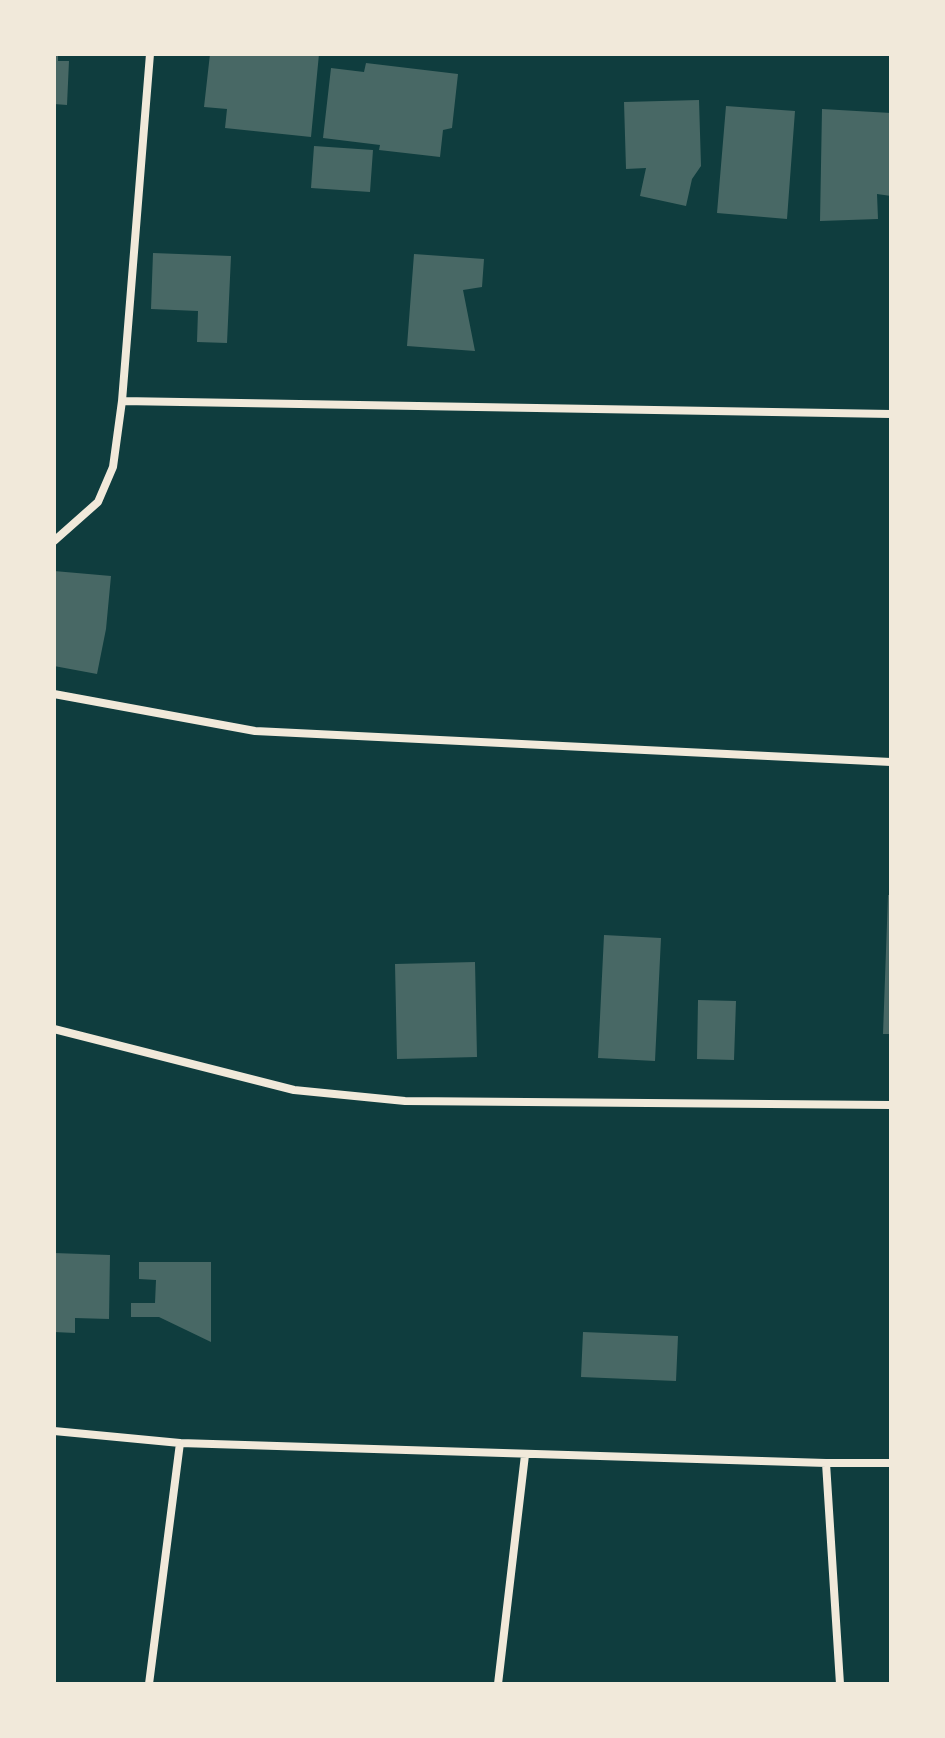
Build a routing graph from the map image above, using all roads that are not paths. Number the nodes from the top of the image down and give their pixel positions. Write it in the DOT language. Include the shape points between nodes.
graph roads {
  1 [pos="150,54"];
  2 [pos="122,401"];
  3 [pos="891,414"];
  4 [pos="54,541"];
  5 [pos="54,694"];
  6 [pos="891,762"];
  7 [pos="54,1029"];
  8 [pos="891,1105"];
  9 [pos="54,1431"];
  10 [pos="180,1443"];
  11 [pos="525,1455"];
  12 [pos="826,1463"];
  13 [pos="891,1463"];
  14 [pos="149,1684"];
  15 [pos="498,1684"];
  16 [pos="840,1684"];
  1 -- 2 [label="street"];
  2 -- 3 [label="street"];
  2 -- 4 [label="street" via="113,467 98,502"];
  5 -- 6 [label="street" via="255,731"];
  7 -- 8 [label="street" via="294,1090 405,1101"];
  9 -- 10 [label="street"];
  10 -- 11 [label="street"];
  10 -- 14 [label="street"];
  11 -- 12 [label="street"];
  11 -- 15 [label="street"];
  12 -- 13 [label="street"];
  12 -- 16 [label="street"];
}
